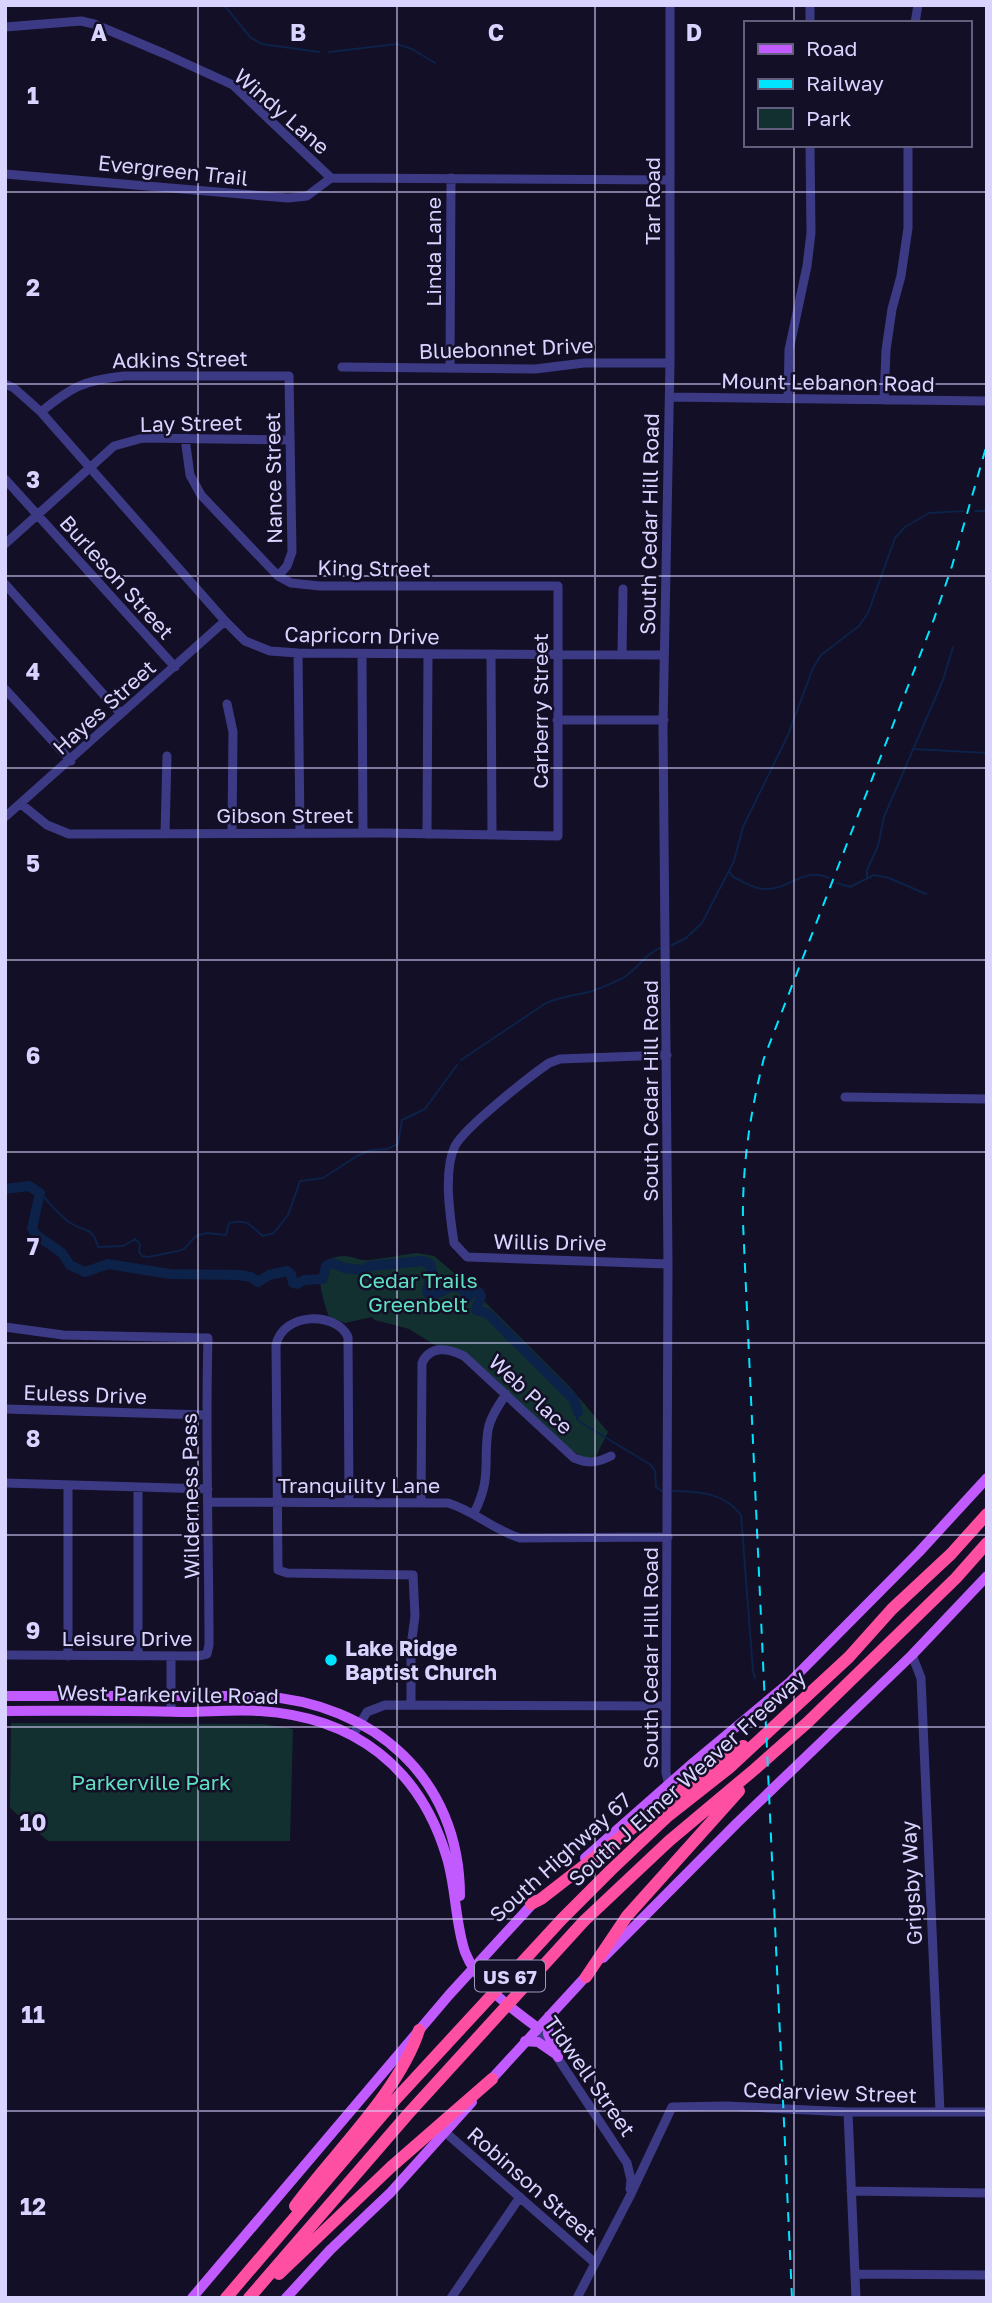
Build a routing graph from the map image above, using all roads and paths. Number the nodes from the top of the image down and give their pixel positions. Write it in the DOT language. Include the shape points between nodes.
graph roads {
  1 [pos="670,5"];
  2 [pos="5,27"];
  3 [pos="810,147"];
  4 [pos="908,147"];
  5 [pos="5,174"];
  6 [pos="331,178"];
  7 [pos="451,178"];
  8 [pos="670,180"];
  9 [pos="670,363"];
  10 [pos="342,367"];
  11 [pos="450,368"];
  12 [pos="289,376"];
  13 [pos="5,384"];
  14 [pos="670,397"];
  15 [pos="789,399"];
  16 [pos="884,400"];
  17 [pos="987,401"];
  18 [pos="41,412"];
  19 [pos="185,438"];
  20 [pos="290,440"];
  21 [pos="90,467"];
  22 [pos="5,479"];
  23 [pos="38,514"];
  24 [pos="5,544"];
  25 [pos="278,576"];
  26 [pos="558,586"];
  27 [pos="7,589"];
  28 [pos="623,589"];
  29 [pos="225,621"];
  30 [pos="298,653"];
  31 [pos="362,654"];
  32 [pos="428,654"];
  33 [pos="492,654"];
  34 [pos="557,654"];
  35 [pos="622,655"];
  36 [pos="664,655"];
  37 [pos="175,667"];
  38 [pos="5,688"];
  39 [pos="227,704"];
  40 [pos="121,714"];
  41 [pos="557,720"];
  42 [pos="664,720"];
  43 [pos="167,756"];
  44 [pos="71,761"];
  45 [pos="22,804"];
  46 [pos="5,817"];
  47 [pos="232,832"];
  48 [pos="300,832"];
  49 [pos="363,833"];
  50 [pos="165,834"];
  51 [pos="427,834"];
  52 [pos="492,834"];
  53 [pos="558,836"];
  54 [pos="667,1055"];
  55 [pos="845,1097"];
  56 [pos="987,1099"];
  57 [pos="668,1264"];
  58 [pos="5,1327"];
  59 [pos="506,1394"];
  60 [pos="5,1409"];
  61 [pos="205,1415"];
  62 [pos="611,1456"];
  63 [pos="987,1478"];
  64 [pos="5,1483"];
  65 [pos="68,1485"];
  66 [pos="138,1487"];
  67 [pos="208,1489"];
  68 [pos="209,1502"];
  69 [pos="277,1502"];
  70 [pos="421,1502"];
  71 [pos="349,1503"];
  72 [pos="474,1513"];
  73 [pos="987,1514"];
  74 [pos="668,1537"];
  75 [pos="987,1543"];
  76 [pos="987,1576"];
  77 [pos="207,1654"];
  78 [pos="5,1655"];
  79 [pos="912,1655"];
  80 [pos="68,1656"];
  81 [pos="138,1656"];
  82 [pos="171,1656"];
  83 [pos="260,1696"];
  84 [pos="171,1697"];
  85 [pos="5,1698"];
  86 [pos="411,1704"];
  87 [pos="666,1706"];
  88 [pos="5,1711"];
  89 [pos="171,1711"];
  90 [pos="259,1711"];
  91 [pos="784,1718"];
  92 [pos="360,1723"];
  93 [pos="353,1735"];
  94 [pos="755,1769"];
  95 [pos="669,1785"];
  96 [pos="531,1904"];
  97 [pos="459,1917"];
  98 [pos="473,1968"];
  99 [pos="586,1977"];
  100 [pos="549,2016"];
  101 [pos="538,2028"];
  102 [pos="419,2030"];
  103 [pos="525,2041"];
  104 [pos="558,2057"];
  105 [pos="492,2079"];
  106 [pos="848,2112"];
  107 [pos="940,2112"];
  108 [pos="987,2112"];
  109 [pos="445,2132"];
  110 [pos="646,2162"];
  111 [pos="627,2163"];
  112 [pos="851,2190"];
  113 [pos="987,2193"];
  114 [pos="520,2197"];
  115 [pos="629,2198"];
  116 [pos="260,2259"];
  117 [pos="595,2263"];
  118 [pos="855,2274"];
  119 [pos="987,2275"];
  120 [pos="192,2298"];
  121 [pos="226,2298"];
  122 [pos="249,2298"];
  123 [pos="258,2298"];
  124 [pos="286,2298"];
  125 [pos="451,2298"];
  126 [pos="577,2298"];
  127 [pos="856,2298"];
  1 -- 8 [label="street, Tar Road"];
  2 -- 6 [label="street, Windy Lane" via="81,21 199,69 233,85"];
  3 -- 15 [label="street" via="811,233 789,350"];
  4 -- 16 [label="street" via="908,228 886,350"];
  5 -- 6 [label="street, Evergreen Trail" via="288,198 307,196"];
  6 -- 7 [label="street, Windy Lane"];
  7 -- 8 [label="street, Windy Lane"];
  7 -- 11 [label="street, Linda Lane"];
  8 -- 9 [label="street, Tar Road"];
  9 -- 11 [label="street, Bluebonnet Drive"];
  9 -- 14 [label="street, Tar Road"];
  10 -- 11 [label="street, Bluebonnet Drive"];
  12 -- 18 [label="street, Adkins Street" via="99,379 66,391"];
  12 -- 20 [label="street, Nance Street"];
  13 -- 18 [label="street, Capricorn Drive"];
  14 -- 15 [label="street, Mount Lebanon Road"];
  14 -- 36 [label="street, South Cedar Hill Road"];
  15 -- 16 [label="street, Mount Lebanon Road"];
  16 -- 17 [label="street, Mount Lebanon Road"];
  18 -- 21 [label="street, Capricorn Drive"];
  19 -- 20 [label="street, Lay Street"];
  19 -- 21 [label="street, Lay Street" via="144,438 114,446"];
  19 -- 25 [label="street" via="190,475 201,495"];
  20 -- 25 [label="street, Nance Street" via="292,552"];
  21 -- 23 [label="street, Lay Street"];
  21 -- 29 [label="street, Capricorn Drive"];
  22 -- 23 [label="street, Burleson Street"];
  23 -- 24 [label="street, Lay Street"];
  23 -- 37 [label="street, Burleson Street"];
  25 -- 26 [label="street, King Street" via="291,583 320,586"];
  26 -- 34 [label="street, Carberry Street"];
  27 -- 40 [label="street"];
  28 -- 35 [label="street"];
  29 -- 30 [label="street, Capricorn Drive" via="245,640 270,651"];
  29 -- 37 [label="street, Hayes Street"];
  30 -- 31 [label="street, Capricorn Drive"];
  30 -- 48 [label="street"];
  31 -- 32 [label="street, Capricorn Drive"];
  31 -- 49 [label="street"];
  32 -- 33 [label="street, Capricorn Drive"];
  32 -- 51 [label="street"];
  33 -- 34 [label="street, Capricorn Drive"];
  33 -- 52 [label="street"];
  34 -- 35 [label="street, Capricorn Drive"];
  34 -- 41 [label="street, Carberry Street"];
  35 -- 36 [label="street, Capricorn Drive"];
  36 -- 42 [label="street, South Cedar Hill Road"];
  37 -- 40 [label="street, Hayes Street"];
  38 -- 44 [label="street"];
  39 -- 47 [label="street" via="233,732"];
  40 -- 44 [label="street, Hayes Street"];
  41 -- 42 [label="street"];
  41 -- 53 [label="street, Carberry Street"];
  42 -- 54 [label="street, South Cedar Hill Road"];
  43 -- 50 [label="street"];
  44 -- 45 [label="street, Hayes Street"];
  45 -- 46 [label="street, Hayes Street"];
  45 -- 50 [label="street, Gibson Street" via="47,825 69,834"];
  47 -- 48 [label="street, Gibson Street"];
  47 -- 50 [label="street, Gibson Street"];
  48 -- 49 [label="street, Gibson Street"];
  49 -- 51 [label="street, Gibson Street"];
  51 -- 52 [label="street, Gibson Street"];
  52 -- 53 [label="street, Gibson Street"];
  54 -- 57 [label="street, South Cedar Hill Road"];
  54 -- 57 [label="street, Willis Drive" via="560,1059 541,1068 456,1144 449,1180 454,1243 467,1257"];
  55 -- 56 [label="street"];
  57 -- 74 [label="street, South Cedar Hill Road"];
  58 -- 61 [label="street, Wilderness Pass" via="63,1335 208,1338"];
  59 -- 62 [label="street, Web Place" via="574,1458 596,1463"];
  59 -- 70 [label="street, Web Place" via="457,1352 434,1350 425,1355"];
  59 -- 72 [label="street" via="488,1428 486,1485"];
  60 -- 61 [label="street, Euless Drive"];
  61 -- 67 [label="street, Wilderness Pass"];
  63 -- 95 [label="main road, South Highway 67" via="790,1682"];
  64 -- 65 [label="street"];
  65 -- 66 [label="street"];
  65 -- 80 [label="street"];
  66 -- 67 [label="street"];
  66 -- 81 [label="street"];
  67 -- 68 [label="street, Wilderness Pass"];
  68 -- 69 [label="street, Tranquility Lane"];
  68 -- 77 [label="street, Wilderness Pass"];
  69 -- 71 [label="street, Tranquility Lane"];
  69 -- 71 [label="street" via="276,1345 285,1327 304,1320 332,1321 342,1328 349,1345"];
  69 -- 86 [label="street" via="278,1570 413,1575"];
  70 -- 71 [label="street, Tranquility Lane"];
  70 -- 72 [label="street, Tranquility Lane" via="448,1503"];
  72 -- 74 [label="street, Tranquility Lane" via="503,1533 520,1538"];
  73 -- 91 [label="highway, South J Elmer Weaver Freeway / US 67"];
  74 -- 87 [label="street, South Cedar Hill Road"];
  75 -- 94 [label="highway, South J Elmer Weaver Freeway / US 67" via="914,1620"];
  76 -- 79 [label="main road"];
  77 -- 82 [label="street, Leisure Drive"];
  78 -- 80 [label="street, Leisure Drive"];
  79 -- 99 [label="main road" via="728,1831"];
  79 -- 107 [label="street, Grigsby Way" via="921,1678"];
  80 -- 81 [label="street, Leisure Drive"];
  81 -- 82 [label="street, Leisure Drive"];
  82 -- 84 [label="street"];
  83 -- 84 [label="main road, West Parkerville Road"];
  83 -- 90 [label="main road"];
  83 -- 92 [label="main road, West Parkerville Road" via="317,1705"];
  84 -- 85 [label="main road, West Parkerville Road"];
  84 -- 89 [label="street"];
  86 -- 87 [label="street"];
  86 -- 92 [label="street" via="376,1707"];
  87 -- 95 [label="street, South Cedar Hill Road"];
  88 -- 89 [label="main road, West Parkerville Road"];
  89 -- 90 [label="main road, West Parkerville Road"];
  90 -- 93 [label="main road, West Parkerville Road" via="316,1720"];
  91 -- 96 [label="highway"];
  91 -- 116 [label="highway, South J Elmer Weaver Freeway / US 67" via="668,1816 572,1909 395,2100"];
  92 -- 93 [label="street"];
  92 -- 97 [label="main road, Tidwell Street" via="402,1753 438,1803 459,1865"];
  93 -- 97 [label="main road, Tidwell Street" via="384,1757 423,1802 443,1845"];
  94 -- 99 [label="highway" via="627,1916"];
  94 -- 122 [label="highway, South J Elmer Weaver Freeway / US 67" via="668,1841 584,1921"];
  95 -- 96 [label="main road, South Highway 67"];
  96 -- 98 [label="main road, South Highway 67"];
  97 -- 98 [label="main road, Tidwell Street"];
  98 -- 101 [label="main road, Tidwell Street"];
  98 -- 102 [label="main road, South Highway 67"];
  99 -- 100 [label="main road"];
  100 -- 101 [label="main road"];
  100 -- 104 [label="main road" via="548,2034"];
  101 -- 103 [label="main road"];
  101 -- 104 [label="street, Tidwell Street"];
  102 -- 116 [label="highway" via="395,2079 309,2187"];
  102 -- 120 [label="main road, South Highway 67"];
  103 -- 104 [label="main road" via="545,2046"];
  103 -- 105 [label="main road"];
  104 -- 111 [label="street, Tidwell Street"];
  105 -- 109 [label="main road"];
  105 -- 123 [label="highway" via="350,2205"];
  106 -- 107 [label="street, Cedarview Street"];
  106 -- 110 [label="street, Cedarview Street" via="671,2107"];
  106 -- 112 [label="street"];
  107 -- 108 [label="street, Cedarview Street"];
  109 -- 114 [label="street, Robinson Street"];
  109 -- 124 [label="main road"];
  110 -- 111 [label="street"];
  110 -- 115 [label="street"];
  111 -- 115 [label="street, Tidwell Street"];
  112 -- 113 [label="street"];
  112 -- 118 [label="street"];
  114 -- 117 [label="street, Robinson Street"];
  114 -- 125 [label="street"];
  115 -- 117 [label="street"];
  116 -- 121 [label="highway, South J Elmer Weaver Freeway / US 67"];
  117 -- 126 [label="street"];
  118 -- 119 [label="street"];
  118 -- 127 [label="street"];
}
